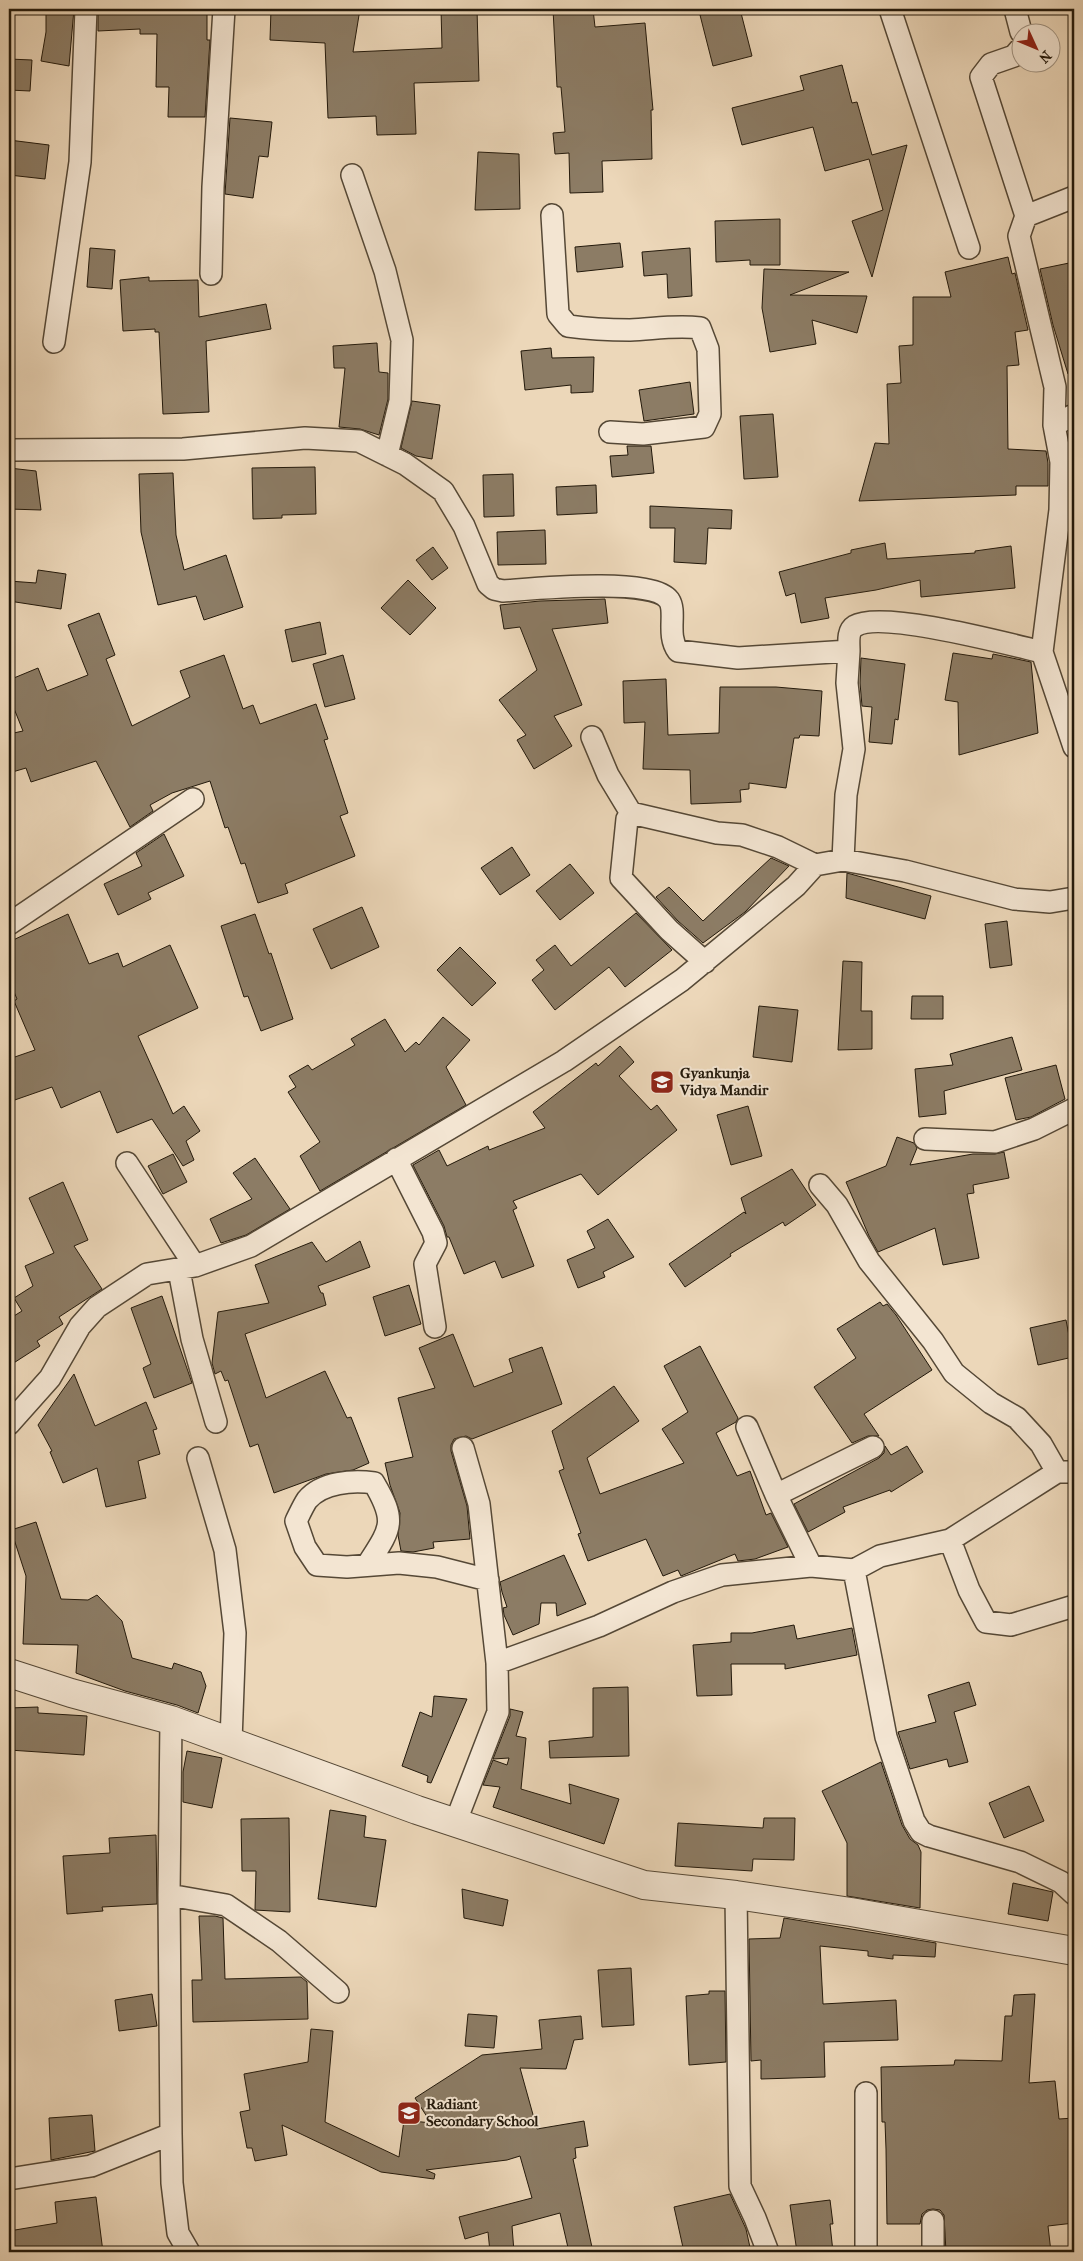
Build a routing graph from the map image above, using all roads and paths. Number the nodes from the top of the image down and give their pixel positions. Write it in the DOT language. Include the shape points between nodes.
graph roads {
  1 [pos="86,9"];
  2 [pos="224,9"];
  3 [pos="890,9"];
  4 [pos="1015,9"];
  5 [pos="1018,22"];
  6 [pos="1010,57"];
  7 [pos="352,175"];
  8 [pos="1074,198"];
  9 [pos="552,215"];
  10 [pos="1026,216"];
  11 [pos="969,248"];
  12 [pos="211,274"];
  13 [pos="54,342"];
  14 [pos="1074,415"];
  15 [pos="1054,425"];
  16 [pos="610,432"];
  17 [pos="9,450"];
  18 [pos="387,455"];
  19 [pos="1067,509"];
  20 [pos="848,651"];
  21 [pos="1042,652"];
  22 [pos="592,737"];
  23 [pos="1074,746"];
  24 [pos="193,799"];
  25 [pos="631,813"];
  26 [pos="843,860"];
  27 [pos="815,865"];
  28 [pos="1074,898"];
  29 [pos="9,924"];
  30 [pos="704,962"];
  31 [pos="1074,1110"];
  32 [pos="925,1139"];
  33 [pos="396,1159"];
  34 [pos="127,1163"];
  35 [pos="820,1185"];
  36 [pos="187,1268"];
  37 [pos="435,1327"];
  38 [pos="216,1422"];
  39 [pos="9,1424"];
  40 [pos="747,1427"];
  41 [pos="873,1446"];
  42 [pos="463,1448"];
  43 [pos="198,1458"];
  44 [pos="1066,1472"];
  45 [pos="776,1494"];
  46 [pos="950,1540"];
  47 [pos="368,1564"];
  48 [pos="810,1566"];
  49 [pos="854,1570"];
  50 [pos="488,1580"];
  51 [pos="1074,1606"];
  52 [pos="498,1663"];
  53 [pos="9,1673"];
  54 [pos="171,1720"];
  55 [pos="231,1741"];
  56 [pos="456,1821"];
  57 [pos="1074,1894"];
  58 [pos="169,1895"];
  59 [pos="736,1895"];
  60 [pos="1074,1951"];
  61 [pos="338,1992"];
  62 [pos="866,2093"];
  63 [pos="171,2134"];
  64 [pos="9,2178"];
  65 [pos="933,2221"];
  66 [pos="189,2252"];
  67 [pos="768,2252"];
  68 [pos="866,2252"];
  69 [pos="933,2252"];
  1 -- 13 [label="street" via="80,162"];
  2 -- 12 [label="street"];
  3 -- 11 [label="street"];
  4 -- 5 [label="street"];
  6 -- 10 [label="street" via="991,64 980,77"];
  7 -- 18 [label="street" via="385,271 402,340 400,401"];
  8 -- 10 [label="street"];
  9 -- 16 [label="street" via="558,314 568,326 592,330 700,328 708,349 710,414 704,427 643,434"];
  10 -- 15 [label="street" via="1019,236 1055,387"];
  14 -- 15 [label="street"];
  15 -- 19 [label="street"];
  17 -- 18 [label="street" via="183,449 304,438 359,441"];
  18 -- 20 [label="street" via="443,491 464,526 488,584 494,589 593,586 664,594 671,602 672,643 678,651 738,658"];
  19 -- 21 [label="street"];
  20 -- 21 [label="street" via="849,633 854,626 906,622"];
  20 -- 26 [label="street" via="847,683 854,749 846,795"];
  21 -- 23 [label="street"];
  22 -- 25 [label="street" via="608,775"];
  24 -- 29 [label="street"];
  25 -- 27 [label="street" via="717,833 742,835 778,847"];
  25 -- 30 [label="street" via="627,820 620,878"];
  26 -- 27 [label="street"];
  26 -- 28 [label="street" via="904,871 1014,899 1050,902"];
  27 -- 30 [label="street" via="796,886"];
  30 -- 33 [label="street" via="564,1061"];
  31 -- 32 [label="street" via="1034,1129 995,1142"];
  33 -- 36 [label="street" via="252,1246"];
  33 -- 37 [label="street" via="436,1243 425,1264"];
  34 -- 36 [label="street"];
  35 -- 44 [label="street" via="837,1205 869,1261 933,1341 954,1373 991,1403 1018,1418"];
  36 -- 38 [label="street" via="192,1339"];
  36 -- 39 [label="street" via="147,1274 97,1307 80,1326 50,1378"];
  40 -- 45 [label="street"];
  41 -- 45 [label="street"];
  42 -- 50 [label="street" via="479,1504"];
  43 -- 55 [label="street" via="226,1550 235,1633"];
  44 -- 46 [label="street"];
  45 -- 48 [label="street"];
  46 -- 49 [label="street" via="880,1556"];
  46 -- 51 [label="street" via="969,1590 986,1622 1011,1625"];
  47 -- 47 [label="street" via="347,1567 317,1565 305,1547 296,1521 308,1500 326,1488 356,1480 374,1483 387,1506 388,1532"];
  47 -- 50 [label="street" via="437,1567"];
  48 -- 49 [label="street"];
  48 -- 52 [label="street" via="722,1575"];
  49 -- 57 [label="street" via="886,1737 914,1821 921,1832 1020,1862 1061,1882"];
  50 -- 52 [label="street"];
  52 -- 56 [label="street" via="498,1712"];
  53 -- 54 [label="street"];
  54 -- 55 [label="street"];
  54 -- 58 [label="street"];
  55 -- 56 [label="street" via="417,1810"];
  56 -- 59 [label="street" via="644,1885"];
  58 -- 61 [label="street" via="226,1905 280,1941"];
  58 -- 63 [label="street"];
  59 -- 60 [label="street"];
  59 -- 67 [label="street" via="740,2186"];
  62 -- 68 [label="street"];
  63 -- 64 [label="street" via="91,2166"];
  63 -- 66 [label="street" via="178,2233"];
  65 -- 69 [label="street"];
}
